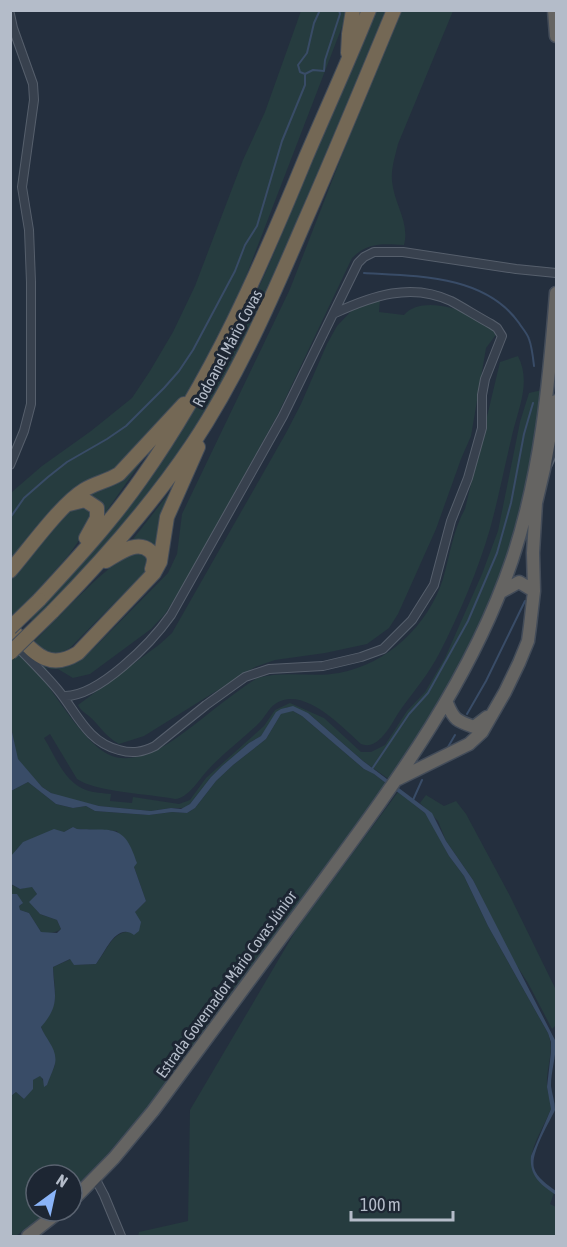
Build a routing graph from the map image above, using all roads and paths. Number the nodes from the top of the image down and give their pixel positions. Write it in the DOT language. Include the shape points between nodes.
graph roads {
  1 [pos="353,10"];
  2 [pos="369,10"];
  3 [pos="394,10"];
  4 [pos="554,10"];
  5 [pos="10,14"];
  6 [pos="556,36"];
  7 [pos="348,63"];
  8 [pos="556,273"];
  9 [pos="556,293"];
  10 [pos="335,313"];
  11 [pos="551,354"];
  12 [pos="556,370"];
  13 [pos="196,393"];
  14 [pos="556,401"];
  15 [pos="208,418"];
  16 [pos="556,444"];
  17 [pos="10,465"];
  18 [pos="544,469"];
  19 [pos="67,505"];
  20 [pos="71,565"];
  21 [pos="97,566"];
  22 [pos="10,571"];
  23 [pos="145,582"];
  24 [pos="534,591"];
  25 [pos="501,592"];
  26 [pos="10,628"];
  27 [pos="10,639"];
  28 [pos="10,652"];
  29 [pos="63,696"];
  30 [pos="447,703"];
  31 [pos="495,710"];
  32 [pos="394,784"];
  33 [pos="94,1178"];
  34 [pos="84,1188"];
  35 [pos="45,1223"];
  36 [pos="28,1236"];
  37 [pos="121,1236"];
  1 -- 7 [label="highway"];
  2 -- 7 [label="highway, Rodoanel Mário Covas"];
  3 -- 15 [label="highway, Rodoanel Mário Covas" via="278,287"];
  4 -- 6 [label="highway"];
  5 -- 17 [label="street" via="33,84 34,100 22,187 31,282 31,404"];
  7 -- 13 [label="highway, Rodoanel Mário Covas" via="251,287"];
  8 -- 10 [label="street" via="403,252 374,252 358,263"];
  9 -- 11 [label="highway, Estrada Governador Mário Covas Júnior"];
  10 -- 29 [label="street" via="283,416 171,615 148,644 105,679 80,695"];
  10 -- 29 [label="street" via="380,295 412,292 450,301 501,332 485,379 482,428 468,478 451,521 434,585 417,613 397,637 368,654 323,666 268,669 245,677 155,746 139,753 103,745 78,720"];
  11 -- 12 [label="highway"];
  11 -- 25 [label="highway, Estrada Governador Mário Covas Júnior" via="533,479"];
  13 -- 19 [label="highway" via="119,474 85,490"];
  13 -- 20 [label="highway, Rodoanel Mário Covas" via="142,479"];
  14 -- 18 [label="highway, Estrada Governador Mário Covas Júnior"];
  15 -- 21 [label="highway, Rodoanel Mário Covas" via="151,501"];
  15 -- 23 [label="highway" via="167,517 160,562"];
  16 -- 18 [label="street"];
  18 -- 24 [label="highway, Estrada Governador Mário Covas Júnior" via="536,503"];
  19 -- 20 [label="highway" via="85,500 94,504 98,512"];
  19 -- 22 [label="highway"];
  20 -- 26 [label="highway, Rodoanel Mário Covas, bridge"];
  21 -- 23 [label="highway" via="137,546 154,558"];
  21 -- 28 [label="highway, Rodoanel Mário Covas, bridge"];
  23 -- 26 [label="highway" via="78,653 64,661 44,659"];
  24 -- 25 [label="highway" via="519,582"];
  24 -- 31 [label="highway, Estrada Governador Mário Covas Júnior" via="528,641"];
  25 -- 30 [label="highway, Estrada Governador Mário Covas Júnior"];
  27 -- 29 [label="street"];
  30 -- 31 [label="highway" via="458,722 474,727"];
  30 -- 32 [label="highway, Estrada Governador Mário Covas Júnior"];
  31 -- 32 [label="highway, Estrada Governador Mário Covas Júnior" via="482,732 469,744"];
  32 -- 33 [label="highway, Estrada Governador Mário Covas Júnior" via="153,1111"];
  33 -- 34 [label="highway, Estrada Governador Mário Covas Júnior"];
  33 -- 37 [label="street"];
  35 -- 36 [label="highway"];
}
